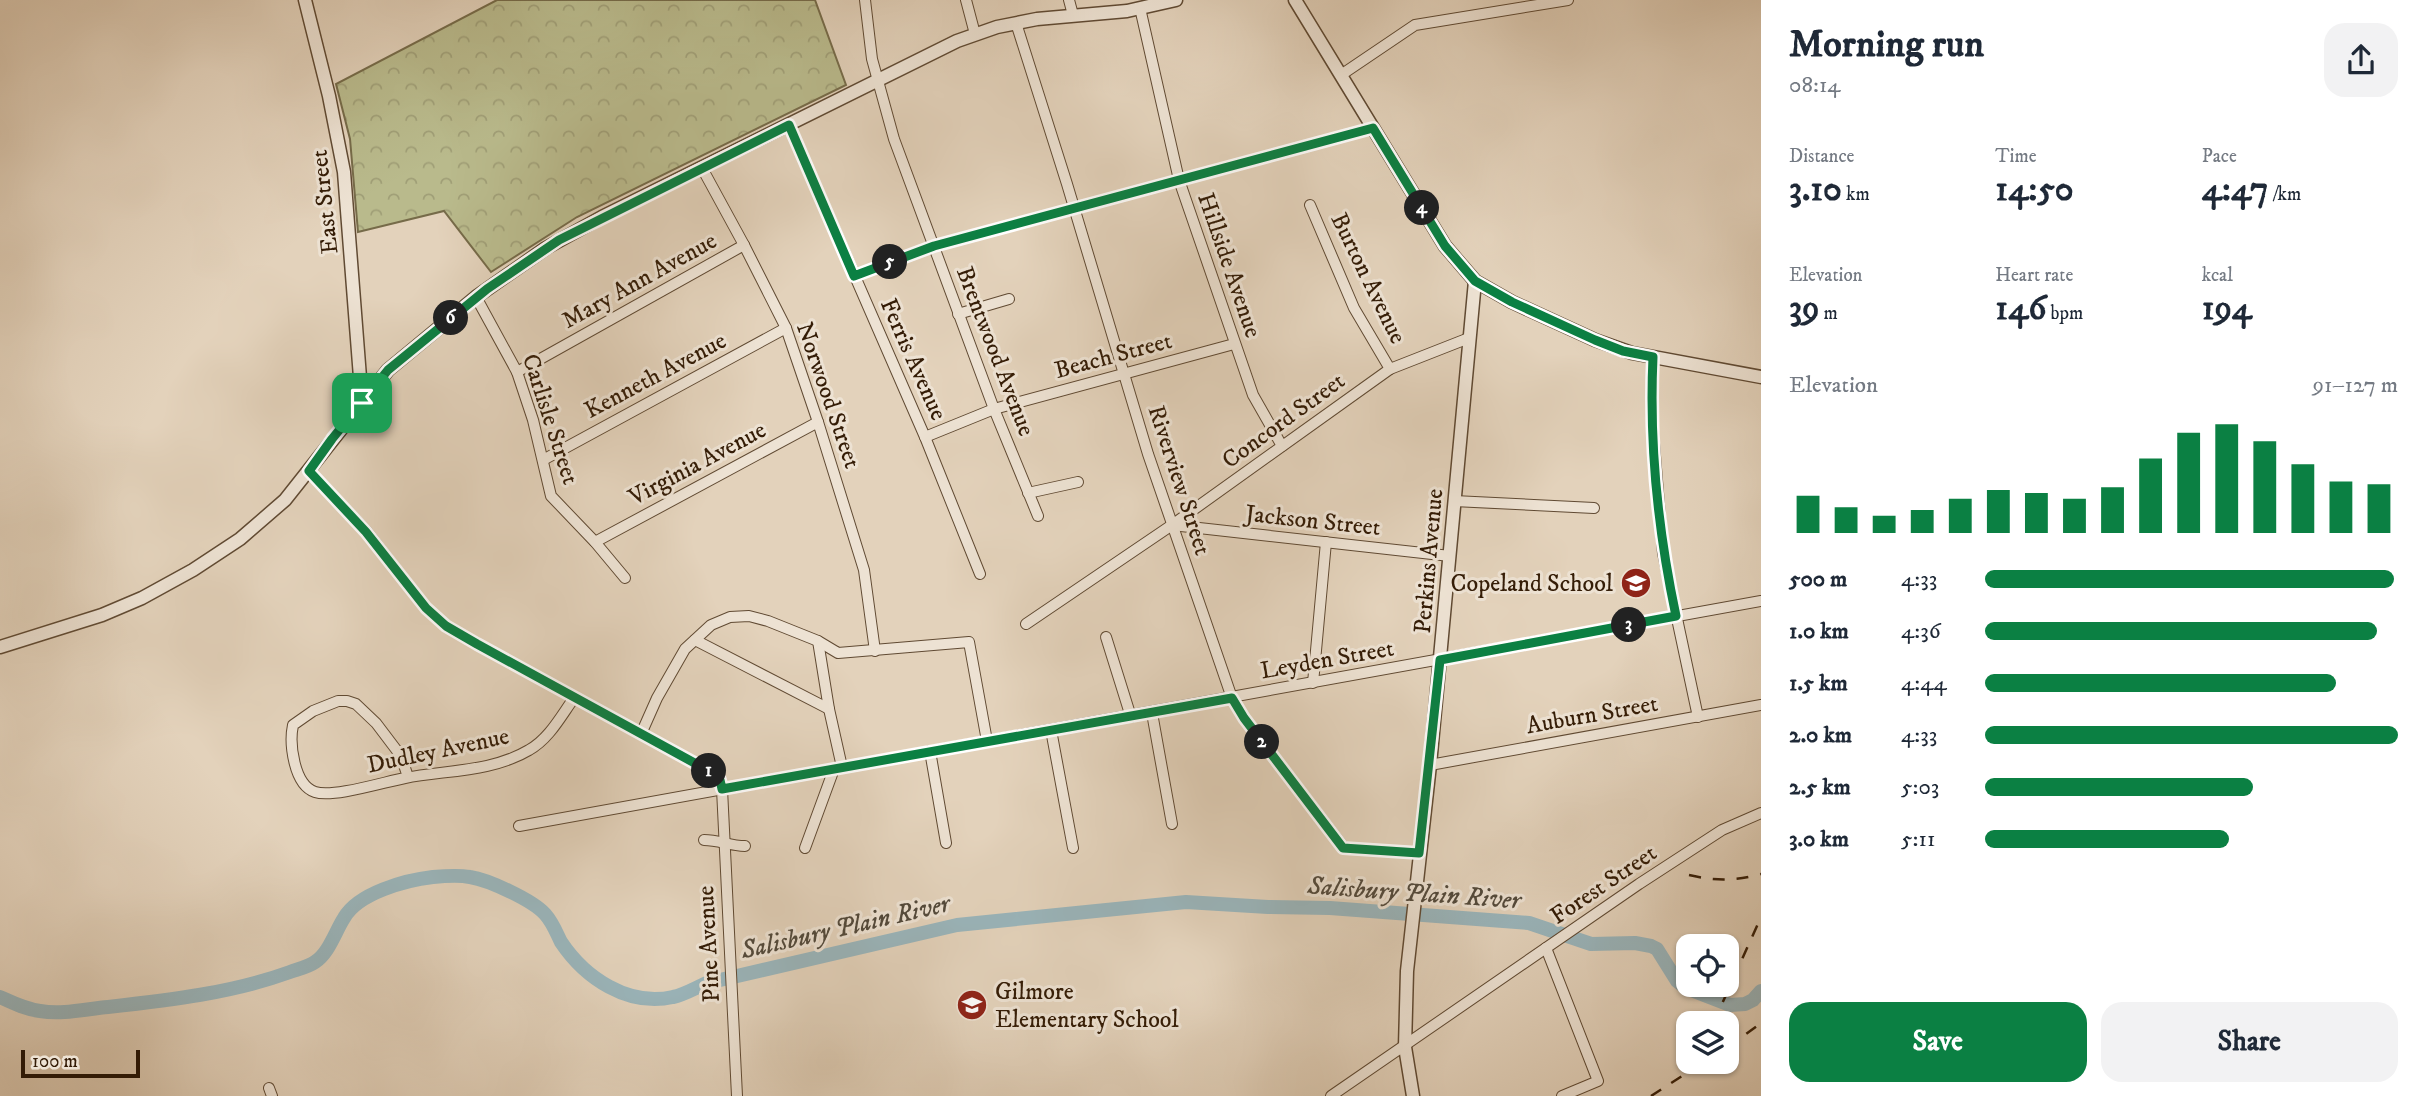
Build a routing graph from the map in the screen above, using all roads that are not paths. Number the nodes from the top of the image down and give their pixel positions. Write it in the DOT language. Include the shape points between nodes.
graph roads {
  1 [pos="305,0"];
  2 [pos="864,0"];
  3 [pos="966,0"];
  4 [pos="1069,0"];
  5 [pos="1176,0"];
  6 [pos="1295,0"];
  7 [pos="1568,0"];
  8 [pos="1140,8"];
  9 [pos="1073,15"];
  10 [pos="1016,23"];
  11 [pos="975,34"];
  12 [pos="1341,75"];
  13 [pos="877,80"];
  14 [pos="789,125"];
  15 [pos="1373,128"];
  16 [pos="702,168"];
  17 [pos="1179,180"];
  18 [pos="1310,205"];
  19 [pos="1075,209"];
  20 [pos="744,245"];
  21 [pos="934,246"];
  22 [pos="854,276"];
  23 [pos="1475,281"];
  24 [pos="476,297"];
  25 [pos="1009,299"];
  26 [pos="958,314"];
  27 [pos="786,328"];
  28 [pos="1469,338"];
  29 [pos="1234,344"];
  30 [pos="1653,357"];
  31 [pos="1391,369"];
  32 [pos="517,372"];
  33 [pos="1124,375"];
  34 [pos="1761,377"];
  35 [pos="362,403"];
  36 [pos="994,409"];
  37 [pos="818,422"];
  38 [pos="925,437"];
  39 [pos="1282,446"];
  40 [pos="543,460"];
  41 [pos="309,471"];
  42 [pos="1079,482"];
  43 [pos="1028,493"];
  44 [pos="1454,500"];
  45 [pos="1594,508"];
  46 [pos="1038,516"];
  47 [pos="1172,525"];
  48 [pos="595,542"];
  49 [pos="1326,542"];
  50 [pos="1450,556"];
  51 [pos="980,573"];
  52 [pos="625,578"];
  53 [pos="1761,601"];
  54 [pos="1676,616"];
  55 [pos="1026,624"];
  56 [pos="1106,637"];
  57 [pos="695,640"];
  58 [pos="818,641"];
  59 [pos="0,647"];
  60 [pos="875,651"];
  61 [pos="1440,660"];
  62 [pos="1313,683"];
  63 [pos="574,698"];
  64 [pos="1232,698"];
  65 [pos="1761,705"];
  66 [pos="829,709"];
  67 [pos="1152,713"];
  68 [pos="1131,717"];
  69 [pos="1698,717"];
  70 [pos="1051,730"];
  71 [pos="641,734"];
  72 [pos="986,741"];
  73 [pos="930,751"];
  74 [pos="1430,765"];
  75 [pos="838,768"];
  76 [pos="408,777"];
  77 [pos="722,789"];
  78 [pos="1761,813"];
  79 [pos="1172,824"];
  80 [pos="519,826"];
  81 [pos="705,840"];
  82 [pos="725,843"];
  83 [pos="946,843"];
  84 [pos="745,846"];
  85 [pos="805,848"];
  86 [pos="1073,848"];
  87 [pos="1419,853"];
  88 [pos="1546,948"];
  89 [pos="1405,1047"];
  90 [pos="737,1096"];
  91 [pos="1331,1096"];
  92 [pos="1413,1096"];
  93 [pos="1562,1096"];
  1 -- 35 [label="street, East Street" via="344,172"];
  2 -- 13 [label="street, Brentwood Avenue"];
  3 -- 11 [label="street"];
  4 -- 9 [label="street"];
  5 -- 8 [label="street"];
  6 -- 12 [label="street"];
  7 -- 12 [label="street" via="1415,25"];
  8 -- 9 [label="street"];
  8 -- 17 [label="street, Hillside Avenue"];
  9 -- 10 [label="street"];
  10 -- 11 [label="street"];
  10 -- 19 [label="street, Riverview Street"];
  11 -- 13 [label="street"];
  12 -- 15 [label="street"];
  13 -- 14 [label="street"];
  13 -- 21 [label="street, Brentwood Avenue"];
  14 -- 16 [label="street"];
  14 -- 22 [label="street, Ferris Avenue"];
  15 -- 17 [label="street"];
  15 -- 23 [label="street" via="1445,246"];
  16 -- 20 [label="street, Norwood Street"];
  16 -- 24 [label="street" via="559,240"];
  17 -- 19 [label="street"];
  17 -- 29 [label="street, Hillside Avenue"];
  18 -- 31 [label="street, Burton Avenue" via="1354,308"];
  19 -- 21 [label="street"];
  19 -- 33 [label="street, Riverview Street"];
  20 -- 27 [label="street, Norwood Street"];
  20 -- 32 [label="street, Mary Ann Avenue"];
  21 -- 22 [label="street"];
  21 -- 26 [label="street, Brentwood Avenue"];
  22 -- 38 [label="street, Ferris Avenue"];
  23 -- 28 [label="street, Perkins Avenue"];
  23 -- 30 [label="street" via="1595,340"];
  24 -- 32 [label="street, Carlisle Street"];
  24 -- 35 [label="street" via="395,365"];
  25 -- 26 [label="street"];
  26 -- 36 [label="street, Brentwood Avenue"];
  27 -- 37 [label="street, Norwood Street"];
  27 -- 40 [label="street, Kenneth Avenue"];
  28 -- 31 [label="street, Concord Street"];
  28 -- 44 [label="street, Perkins Avenue"];
  29 -- 33 [label="street, Beach Street"];
  29 -- 39 [label="street, Hillside Avenue" via="1252,396"];
  30 -- 34 [label="street"];
  30 -- 54 [label="street" via="1659,517"];
  31 -- 39 [label="street, Concord Street"];
  32 -- 40 [label="street, Carlisle Street"];
  33 -- 36 [label="street, Beach Street"];
  33 -- 47 [label="street, Riverview Street"];
  35 -- 41 [label="street"];
  36 -- 38 [label="street, Beach Street"];
  36 -- 43 [label="street, Brentwood Avenue"];
  37 -- 48 [label="street, Virginia Avenue"];
  37 -- 60 [label="street, Norwood Street" via="864,570"];
  38 -- 51 [label="street, Ferris Avenue"];
  39 -- 47 [label="street, Concord Street"];
  40 -- 48 [label="street, Carlisle Street" via="551,496"];
  41 -- 59 [label="street" via="250,531 163,587 109,612"];
  41 -- 63 [label="street" via="354,517 439,621"];
  42 -- 43 [label="street"];
  43 -- 46 [label="street, Brentwood Avenue"];
  44 -- 45 [label="street"];
  44 -- 50 [label="street, Perkins Avenue"];
  47 -- 49 [label="street, Jackson Street"];
  47 -- 55 [label="street, Concord Street"];
  47 -- 64 [label="street, Riverview Street"];
  48 -- 52 [label="street, Carlisle Street"];
  49 -- 50 [label="street, Jackson Street"];
  49 -- 62 [label="street"];
  50 -- 61 [label="street, Perkins Avenue"];
  53 -- 54 [label="street, Leyden Street"];
  54 -- 61 [label="street, Leyden Street"];
  54 -- 69 [label="street"];
  56 -- 68 [label="street"];
  57 -- 58 [label="street" via="717,622 743,616"];
  57 -- 66 [label="street"];
  57 -- 71 [label="street" via="681,655"];
  58 -- 60 [label="street" via="838,653"];
  58 -- 66 [label="street"];
  60 -- 72 [label="street" via="969,642"];
  61 -- 62 [label="street, Leyden Street"];
  61 -- 74 [label="street, Perkins Avenue"];
  62 -- 64 [label="street, Leyden Street"];
  63 -- 71 [label="street"];
  63 -- 76 [label="street, Dudley Avenue" via="544,739 520,755 474,768"];
  64 -- 67 [label="street, Leyden Street"];
  64 -- 87 [label="street, Riverview Street" via="1343,848"];
  65 -- 69 [label="street, Auburn Street"];
  66 -- 75 [label="street"];
  67 -- 68 [label="street, Leyden Street"];
  67 -- 79 [label="street"];
  68 -- 70 [label="street, Leyden Street"];
  69 -- 74 [label="street, Auburn Street"];
  70 -- 72 [label="street, Leyden Street"];
  70 -- 86 [label="street"];
  71 -- 77 [label="street" via="711,772"];
  72 -- 73 [label="street, Leyden Street"];
  73 -- 75 [label="street, Leyden Street"];
  73 -- 83 [label="street"];
  74 -- 87 [label="street, Perkins Avenue"];
  75 -- 77 [label="street, Leyden Street"];
  75 -- 85 [label="street"];
  76 -- 76 [label="street, Dudley Avenue" via="327,793 313,791 301,779 293,725 338,701 356,704 401,756"];
  77 -- 80 [label="street, Leyden Street"];
  77 -- 82 [label="street, Pine Avenue"];
  78 -- 88 [label="street, Forest Street" via="1722,830"];
  81 -- 82 [label="street"];
  82 -- 84 [label="street"];
  82 -- 90 [label="street, Pine Avenue"];
  87 -- 89 [label="street, Perkins Avenue"];
  88 -- 89 [label="street, Forest Street"];
  88 -- 93 [label="street" via="1598,1081"];
  89 -- 91 [label="street, Forest Street"];
  89 -- 92 [label="street, Perkins Avenue"];
}
